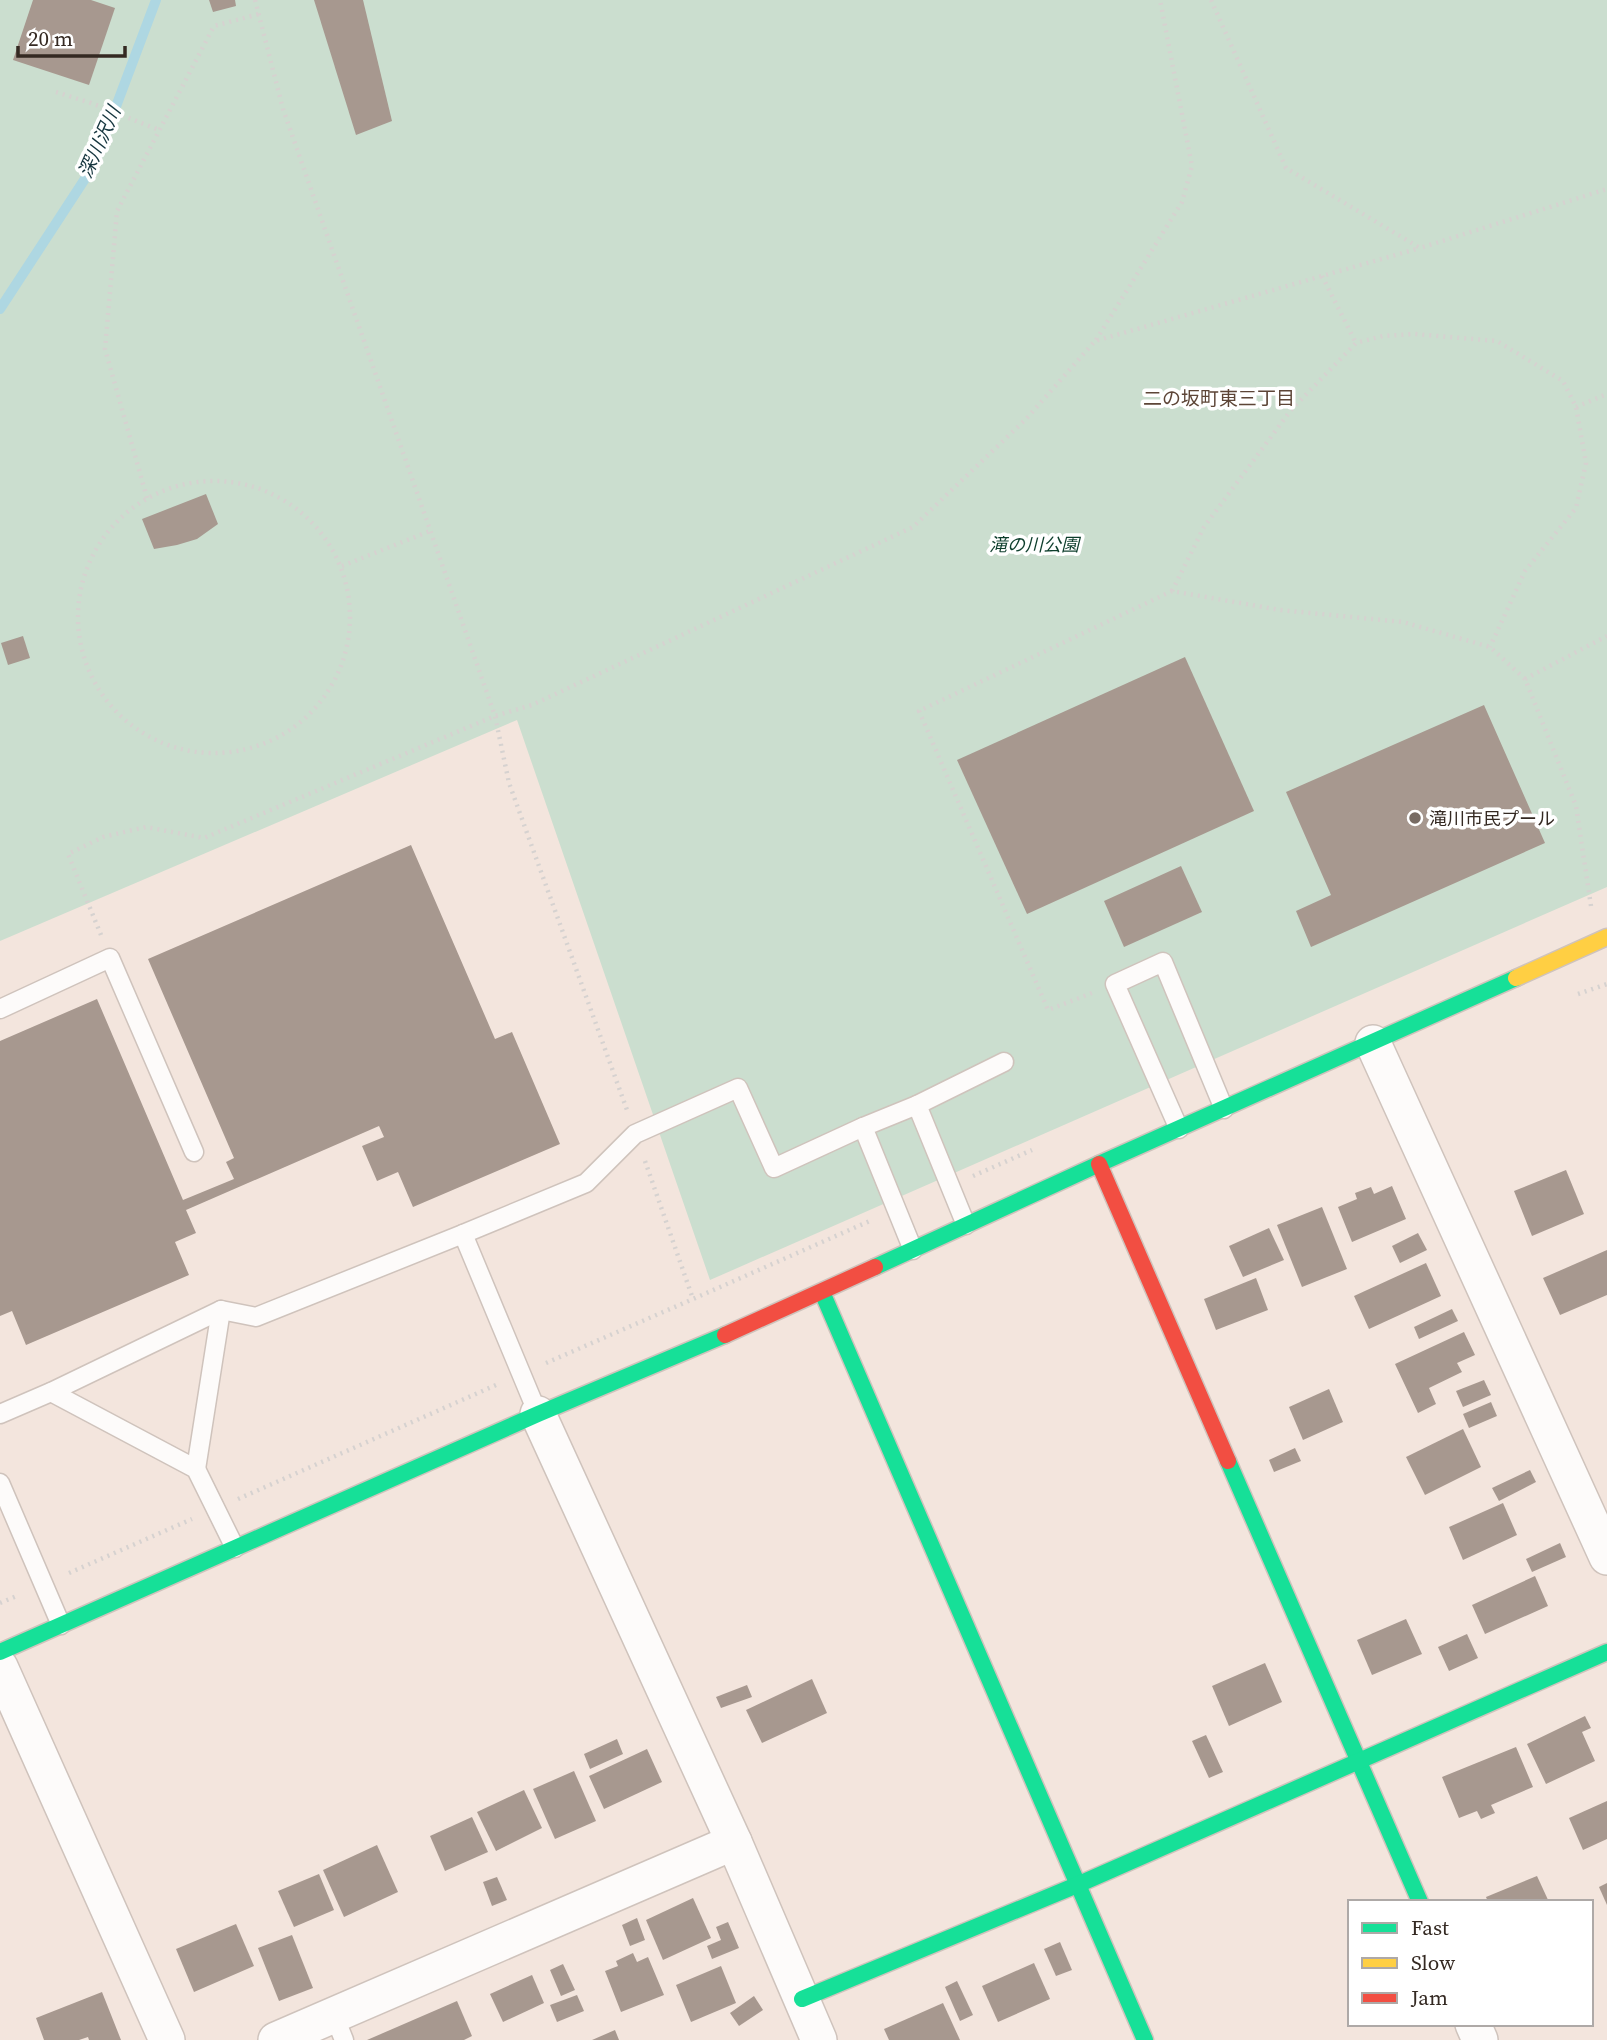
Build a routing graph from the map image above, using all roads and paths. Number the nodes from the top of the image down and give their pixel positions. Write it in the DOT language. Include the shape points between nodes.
graph roads {
  1 [pos="255,0"];
  2 [pos="1160,0"];
  3 [pos="1211,0"];
  4 [pos="259,14"];
  5 [pos="56,92"];
  6 [pos="159,130"];
  7 [pos="1607,189"];
  8 [pos="1420,248"];
  9 [pos="1322,276"];
  10 [pos="1095,341"];
  11 [pos="1356,344"];
  12 [pos="1607,394"];
  13 [pos="1576,407"];
  14 [pos="146,498"];
  15 [pos="430,531"];
  16 [pos="342,566"];
  17 [pos="1172,591"];
  18 [pos="1607,636"];
  19 [pos="1490,647"];
  20 [pos="1525,680"];
  21 [pos="495,716"];
  22 [pos="1602,939"];
  23 [pos="110,958"];
  24 [pos="1538,968"];
  25 [pos="1115,984"];
  26 [pos="1607,984"];
  27 [pos="0,1009"];
  28 [pos="1373,1043"];
  29 [pos="1004,1062"];
  30 [pos="916,1105"];
  31 [pos="1224,1109"];
  32 [pos="863,1127"];
  33 [pos="1178,1129"];
  34 [pos="635,1135"];
  35 [pos="1037,1148"];
  36 [pos="194,1152"];
  37 [pos="1099,1164"];
  38 [pos="950,1186"];
  39 [pos="897,1209"];
  40 [pos="967,1225"];
  41 [pos="463,1234"];
  42 [pos="913,1250"];
  43 [pos="822,1292"];
  44 [pos="693,1299"];
  45 [pos="221,1310"];
  46 [pos="521,1374"];
  47 [pos="51,1392"];
  48 [pos="538,1414"];
  49 [pos="0,1415"];
  50 [pos="196,1469"];
  51 [pos="0,1483"];
  52 [pos="216,1508"];
  53 [pos="235,1548"];
  54 [pos="1607,1557"];
  55 [pos="43,1584"];
  56 [pos="0,1603"];
  57 [pos="61,1625"];
  58 [pos="0,1652"];
  59 [pos="1607,1652"];
  60 [pos="0,1667"];
  61 [pos="1359,1760"];
  62 [pos="734,1842"];
  63 [pos="1077,1885"];
  64 [pos="1419,1900"];
  65 [pos="802,1999"];
  66 [pos="339,2028"];
  67 [pos="167,2040"];
  68 [pos="276,2040"];
  69 [pos="819,2040"];
  70 [pos="1145,2040"];
  1 -- 4 [label="path"];
  2 -- 10 [label="path" via="1192,166 1182,202"];
  3 -- 8 [label="path" via="1286,168"];
  4 -- 6 [label="path" via="214,26"];
  4 -- 15 [label="path" via="282,109"];
  5 -- 6 [label="path"];
  6 -- 14 [label="path" via="117,211 105,349"];
  7 -- 8 [label="path"];
  8 -- 9 [label="path"];
  9 -- 10 [label="path"];
  9 -- 11 [label="path"];
  10 -- 21 [label="path" via="1026,419 913,527 532,705"];
  11 -- 13 [label="path" via="1414,334 1497,341 1563,381"];
  11 -- 17 [label="path" via="1291,410 1212,516"];
  12 -- 13 [label="path"];
  13 -- 19 [label="path" via="1586,463 1576,508 1525,571"];
  14 -- 16 [label="path" via="191,482 237,482 282,497 318,527"];
  14 -- 16 [label="path" via="112,527 88,564 77,608 81,652 99,693 129,726 169,747 212,755 257,748 297,727 327,695 346,654 351,610"];
  15 -- 16 [label="path"];
  15 -- 21 [label="path"];
  17 -- 19 [label="path" via="1280,610 1402,622"];
  17 -- 25 [label="path" via="919,711 1048,1010"];
  18 -- 20 [label="path"];
  19 -- 20 [label="path"];
  20 -- 22 [label="path" via="1576,806"];
  21 -- 23 [label="path" via="204,838 146,827 103,837 68,854"];
  21 -- 34 [label="path" via="509,783"];
  22 -- 24 [label="street"];
  23 -- 27 [label="lane"];
  23 -- 36 [label="lane"];
  24 -- 26 [label="path" via="1557,1001"];
  24 -- 28 [label="street"];
  25 -- 31 [label="lane" via="1163,961"];
  25 -- 33 [label="lane"];
  28 -- 31 [label="street"];
  28 -- 54 [label="street"];
  29 -- 30 [label="lane"];
  30 -- 32 [label="lane"];
  30 -- 38 [label="lane"];
  31 -- 33 [label="street"];
  32 -- 34 [label="lane" via="774,1168 738,1087"];
  32 -- 39 [label="lane"];
  33 -- 37 [label="street"];
  34 -- 41 [label="lane" via="586,1183"];
  34 -- 44 [label="path"];
  35 -- 38 [label="path"];
  37 -- 40 [label="street"];
  37 -- 61 [label="street"];
  38 -- 40 [label="lane"];
  39 -- 42 [label="lane"];
  39 -- 44 [label="path"];
  40 -- 42 [label="street"];
  41 -- 45 [label="lane" via="256,1317"];
  41 -- 46 [label="lane"];
  42 -- 43 [label="street"];
  43 -- 48 [label="street"];
  43 -- 63 [label="street"];
  44 -- 46 [label="path"];
  45 -- 47 [label="lane"];
  45 -- 50 [label="lane"];
  46 -- 48 [label="lane"];
  46 -- 52 [label="path"];
  47 -- 49 [label="lane"];
  47 -- 50 [label="lane"];
  48 -- 53 [label="street"];
  48 -- 62 [label="street"];
  50 -- 52 [label="lane"];
  51 -- 55 [label="lane"];
  52 -- 53 [label="lane"];
  52 -- 55 [label="path"];
  53 -- 57 [label="street"];
  55 -- 56 [label="path"];
  55 -- 57 [label="lane"];
  57 -- 58 [label="street"];
  59 -- 61 [label="street"];
  60 -- 67 [label="street"];
  61 -- 63 [label="street"];
  61 -- 64 [label="street"];
  62 -- 65 [label="street"];
  62 -- 66 [label="street"];
  63 -- 65 [label="street"];
  63 -- 70 [label="street"];
  65 -- 69 [label="street"];
  66 -- 68 [label="street"];
}
